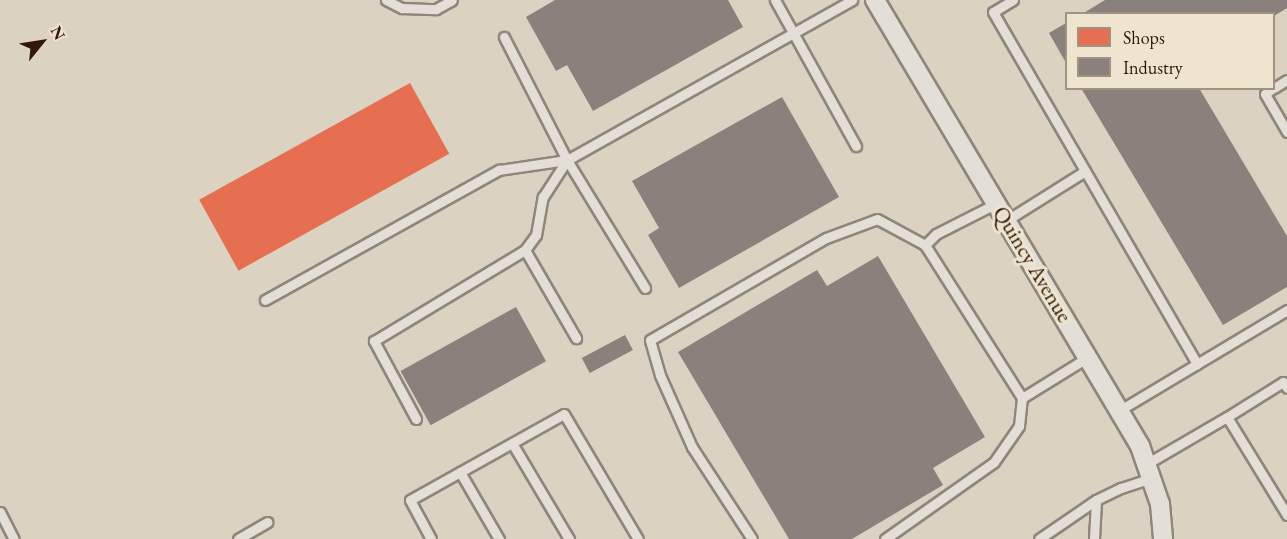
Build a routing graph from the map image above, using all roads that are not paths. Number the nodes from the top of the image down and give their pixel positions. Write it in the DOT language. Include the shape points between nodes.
graph roads {
  1 [pos="386,0"];
  2 [pos="452,0"];
  3 [pos="775,0"];
  4 [pos="852,0"];
  5 [pos="875,0"];
  6 [pos="1013,0"];
  7 [pos="794,33"];
  8 [pos="504,37"];
  9 [pos="1270,90"];
  10 [pos="1287,132"];
  11 [pos="856,146"];
  12 [pos="567,160"];
  13 [pos="1085,171"];
  14 [pos="997,203"];
  15 [pos="1007,220"];
  16 [pos="925,245"];
  17 [pos="525,250"];
  18 [pos="645,288"];
  19 [pos="265,300"];
  20 [pos="1287,310"];
  21 [pos="576,338"];
  22 [pos="1088,357"];
  23 [pos="1197,364"];
  24 [pos="1286,383"];
  25 [pos="1022,398"];
  26 [pos="1120,410"];
  27 [pos="1227,417"];
  28 [pos="416,419"];
  29 [pos="512,443"];
  30 [pos="1150,470"];
  31 [pos="460,472"];
  32 [pos="1096,500"];
  33 [pos="0,512"];
  34 [pos="1287,515"];
  35 [pos="267,522"];
  36 [pos="12,535"];
  37 [pos="0,536"];
  38 [pos="238,539"];
  39 [pos="431,539"];
  40 [pos="499,539"];
  41 [pos="569,539"];
  42 [pos="638,539"];
  43 [pos="752,539"];
  44 [pos="885,539"];
  45 [pos="1039,539"];
  46 [pos="1094,539"];
  47 [pos="1163,539"];
  1 -- 2 [label="lane" via="402,8 436,9"];
  3 -- 7 [label="lane"];
  4 -- 7 [label="lane"];
  5 -- 14 [label="street, Quincy Avenue"];
  6 -- 13 [label="lane" via="993,12"];
  7 -- 11 [label="lane"];
  7 -- 12 [label="lane"];
  8 -- 12 [label="lane"];
  9 -- 10 [label="lane" via="1265,94"];
  12 -- 17 [label="lane" via="543,197 536,235"];
  12 -- 18 [label="lane"];
  12 -- 19 [label="lane" via="499,170"];
  13 -- 15 [label="lane"];
  13 -- 23 [label="lane"];
  14 -- 15 [label="street, Quincy Avenue"];
  14 -- 16 [label="lane" via="936,234"];
  15 -- 22 [label="street, Quincy Avenue"];
  16 -- 25 [label="lane"];
  16 -- 43 [label="lane" via="878,219 826,238 650,340 660,375 692,447"];
  17 -- 21 [label="lane"];
  17 -- 28 [label="lane" via="374,341"];
  20 -- 23 [label="lane"];
  22 -- 25 [label="lane"];
  22 -- 26 [label="street, Quincy Avenue"];
  23 -- 26 [label="lane"];
  24 -- 27 [label="lane"];
  25 -- 44 [label="lane" via="1019,426 994,462"];
  26 -- 30 [label="street, Quincy Avenue"];
  27 -- 30 [label="lane"];
  27 -- 34 [label="lane"];
  29 -- 31 [label="lane"];
  29 -- 41 [label="lane"];
  29 -- 42 [label="lane" via="564,414"];
  30 -- 32 [label="lane"];
  30 -- 47 [label="street, Quincy Avenue" via="1160,504"];
  31 -- 39 [label="lane" via="410,500"];
  31 -- 40 [label="lane"];
  32 -- 45 [label="lane"];
  32 -- 46 [label="lane"];
  33 -- 36 [label="lane"];
  35 -- 38 [label="lane"];
  36 -- 37 [label="lane"];
}
